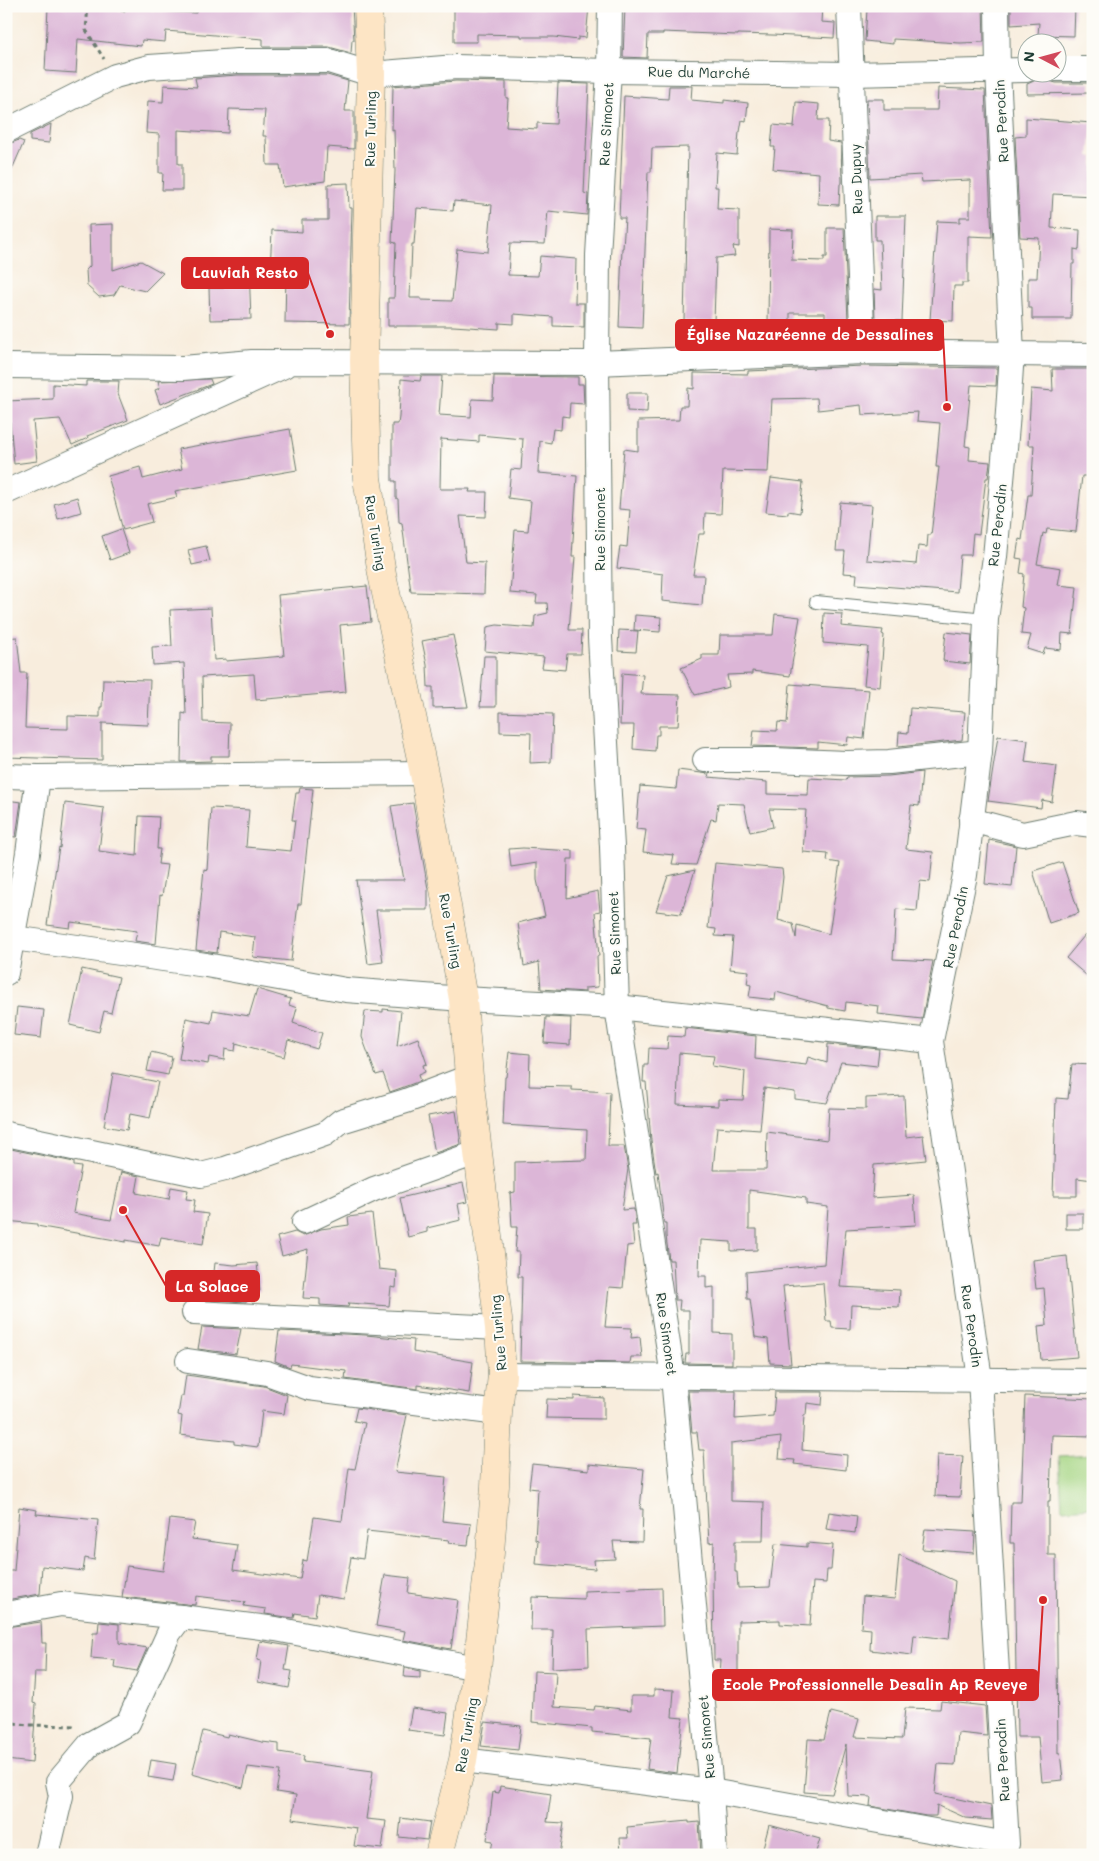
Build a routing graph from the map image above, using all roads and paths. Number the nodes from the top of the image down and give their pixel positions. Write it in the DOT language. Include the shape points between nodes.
graph roads {
  1 [pos="88,6"];
  2 [pos="368,6"];
  3 [pos="610,6"];
  4 [pos="849,6"];
  5 [pos="998,6"];
  6 [pos="1093,69"];
  7 [pos="1016,70"];
  8 [pos="1066,70"];
  9 [pos="609,71"];
  10 [pos="998,71"];
  11 [pos="371,74"];
  12 [pos="852,74"];
  13 [pos="115,76"];
  14 [pos="6,131"];
  15 [pos="863,352"];
  16 [pos="1012,353"];
  17 [pos="1093,355"];
  18 [pos="364,361"];
  19 [pos="597,363"];
  20 [pos="289,364"];
  21 [pos="6,366"];
  22 [pos="6,492"];
  23 [pos="816,602"];
  24 [pos="986,619"];
  25 [pos="980,752"];
  26 [pos="706,760"];
  27 [pos="424,773"];
  28 [pos="6,776"];
  29 [pos="38,777"];
  30 [pos="971,820"];
  31 [pos="1093,824"];
  32 [pos="9,938"];
  33 [pos="6,973"];
  34 [pos="464,999"];
  35 [pos="617,1007"];
  36 [pos="931,1041"];
  37 [pos="469,1077"];
  38 [pos="6,1134"];
  39 [pos="479,1152"];
  40 [pos="304,1222"];
  41 [pos="194,1313"];
  42 [pos="499,1328"];
  43 [pos="188,1361"];
  44 [pos="502,1375"];
  45 [pos="673,1377"];
  46 [pos="980,1379"];
  47 [pos="1093,1381"];
  48 [pos="498,1413"];
  49 [pos="6,1614"];
  50 [pos="181,1616"];
  51 [pos="477,1668"];
  52 [pos="6,1722"];
  53 [pos="84,1726"];
  54 [pos="463,1760"];
  55 [pos="711,1791"];
  56 [pos="47,1855"];
  57 [pos="439,1855"];
  58 [pos="715,1855"];
  1 -- 13 [label="path" via="86,30"];
  2 -- 11 [label="main road, Rue Turling"];
  3 -- 9 [label="street, Rue Simonet"];
  4 -- 12 [label="street, Rue Dupuy"];
  5 -- 10 [label="street, Rue Perodin"];
  6 -- 8 [label="street"];
  7 -- 10 [label="street, Rue du Marché"];
  9 -- 11 [label="street, Rue du Marché" via="456,67"];
  9 -- 12 [label="street, Rue du Marché"];
  9 -- 19 [label="street, Rue Simonet" via="598,255"];
  10 -- 12 [label="street, Rue du Marché"];
  10 -- 16 [label="street, Rue Perodin"];
  11 -- 13 [label="street" via="329,61 238,61 149,67"];
  11 -- 18 [label="main road, Rue Turling"];
  12 -- 15 [label="street, Rue Dupuy"];
  13 -- 14 [label="street"];
  15 -- 16 [label="street"];
  15 -- 19 [label="street"];
  16 -- 17 [label="street"];
  16 -- 24 [label="street, Rue Perodin" via="1008,426"];
  18 -- 19 [label="street"];
  18 -- 20 [label="street"];
  18 -- 27 [label="main road, Rue Turling" via="367,478 382,574"];
  19 -- 35 [label="street, Rue Simonet" via="600,638"];
  20 -- 21 [label="street" via="252,362 183,368"];
  20 -- 22 [label="street"];
  23 -- 24 [label="lane"];
  24 -- 25 [label="street, Rue Perodin"];
  25 -- 26 [label="street" via="889,762"];
  25 -- 30 [label="street, Rue Perodin"];
  27 -- 29 [label="street"];
  27 -- 34 [label="main road, Rue Turling"];
  28 -- 29 [label="street"];
  29 -- 32 [label="street" via="28,853"];
  30 -- 31 [label="street" via="1024,834 1076,823"];
  30 -- 36 [label="street, Rue Perodin" via="965,875"];
  32 -- 33 [label="street"];
  32 -- 34 [label="street" via="206,965 346,990"];
  34 -- 35 [label="street"];
  34 -- 37 [label="main road, Rue Turling"];
  35 -- 36 [label="street"];
  35 -- 45 [label="street, Rue Simonet"];
  36 -- 46 [label="street, Rue Perodin"];
  37 -- 38 [label="street" via="341,1121 325,1134 225,1169 201,1174"];
  37 -- 39 [label="main road, Rue Turling"];
  39 -- 40 [label="street" via="374,1189"];
  39 -- 42 [label="main road, Rue Turling"];
  41 -- 42 [label="street"];
  42 -- 44 [label="main road, Rue Turling"];
  43 -- 48 [label="street" via="267,1374 309,1388"];
  44 -- 45 [label="street"];
  44 -- 48 [label="main road, Rue Turling"];
  45 -- 46 [label="street"];
  45 -- 55 [label="street, Rue Simonet"];
  46 -- 47 [label="street"];
  46 -- 55 [label="street, Rue Perodin" via="1007,1844"];
  48 -- 51 [label="main road, Rue Turling" via="492,1524"];
  49 -- 50 [label="street" via="61,1604"];
  50 -- 51 [label="street" via="276,1629"];
  50 -- 56 [label="street" via="165,1641 128,1723 90,1744 58,1782 61,1796"];
  51 -- 54 [label="main road, Rue Turling"];
  52 -- 53 [label="path"];
  54 -- 55 [label="street"];
  54 -- 57 [label="main road, Rue Turling"];
  55 -- 58 [label="street, Rue Simonet"];
}
